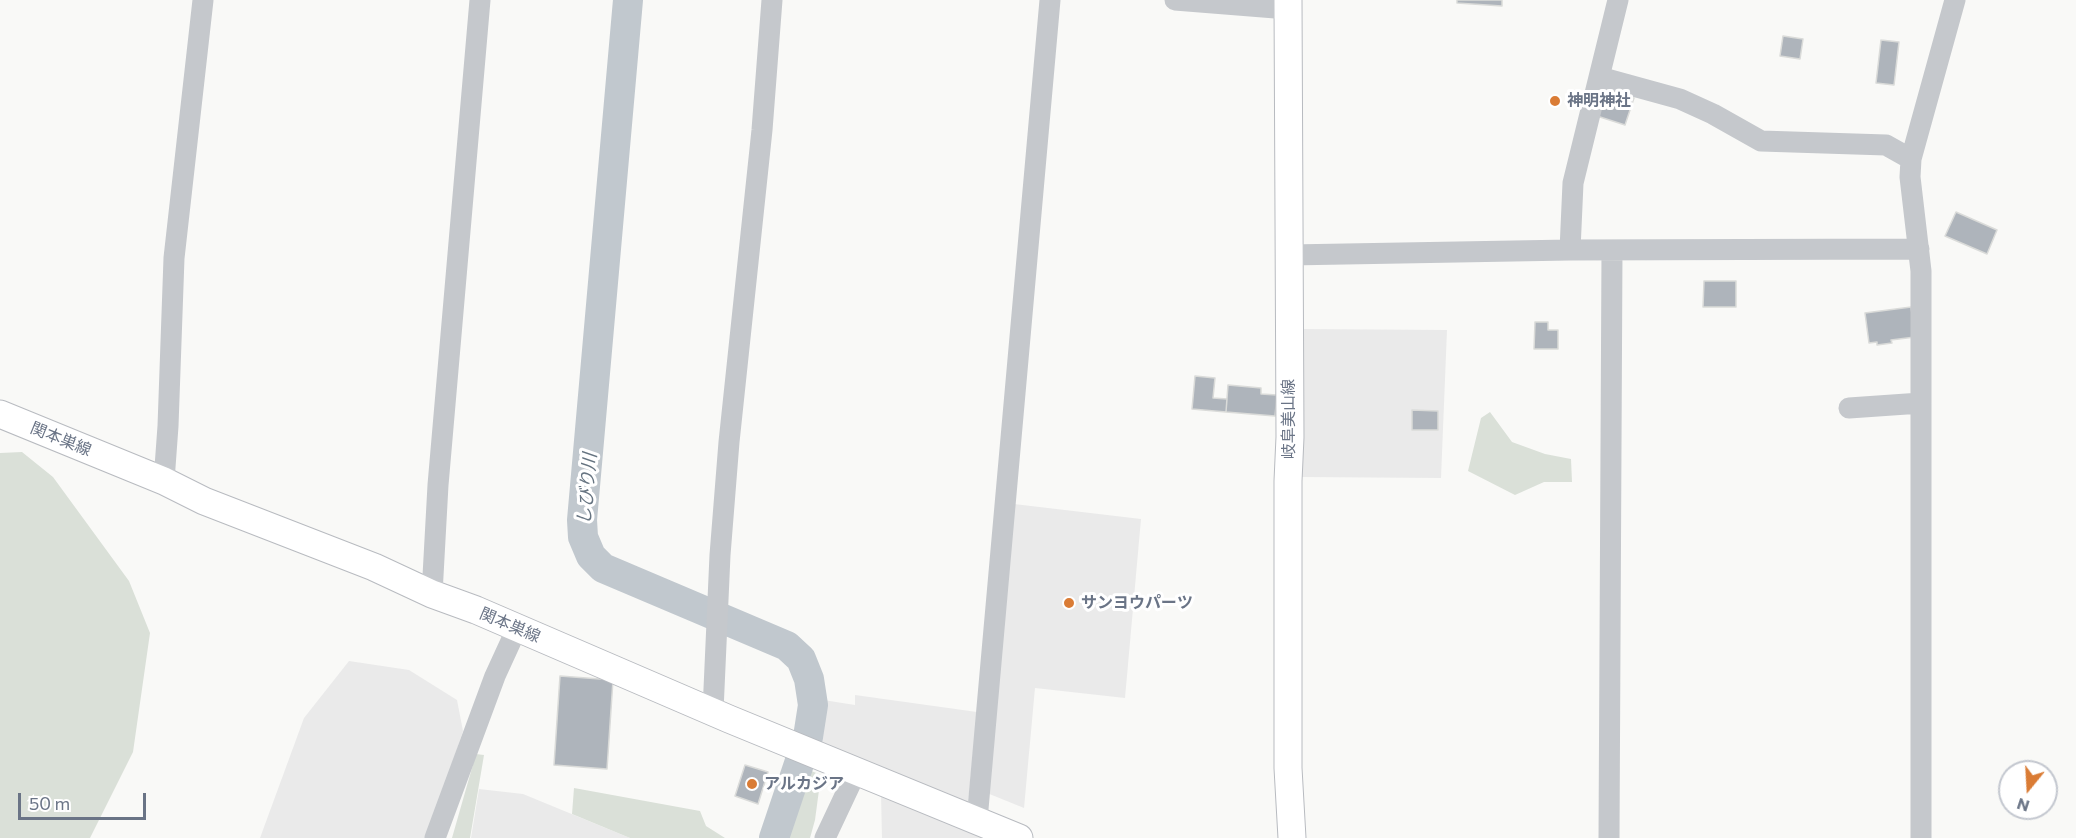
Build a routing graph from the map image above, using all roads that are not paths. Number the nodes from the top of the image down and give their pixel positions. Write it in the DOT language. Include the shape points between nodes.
graph roads {
  1 [pos="203,0"];
  2 [pos="480,0"];
  3 [pos="772,0"];
  4 [pos="1050,0"];
  5 [pos="1175,0"];
  6 [pos="1618,0"];
  7 [pos="1955,0"];
  8 [pos="1288,4"];
  9 [pos="1600,77"];
  10 [pos="1911,159"];
  11 [pos="1918,249"];
  12 [pos="1570,250"];
  13 [pos="1612,250"];
  14 [pos="1289,255"];
  15 [pos="1921,403"];
  16 [pos="1849,408"];
  17 [pos="0,414"];
  18 [pos="164,481"];
  19 [pos="432,594"];
  20 [pos="517,628"];
  21 [pos="713,711"];
  22 [pos="857,770"];
  23 [pos="977,820"];
  24 [pos="435,838"];
  25 [pos="825,838"];
  26 [pos="1019,838"];
  27 [pos="1292,838"];
  28 [pos="1609,838"];
  29 [pos="1921,838"];
  1 -- 18 [label="street" via="174,258"];
  2 -- 19 [label="street"];
  3 -- 21 [label="street" via="729,442"];
  4 -- 23 [label="street"];
  5 -- 8 [label="street"];
  6 -- 9 [label="street"];
  7 -- 10 [label="street"];
  8 -- 14 [label="main road, 岐阜美山線"];
  9 -- 10 [label="street" via="1680,99 1761,141 1886,145"];
  9 -- 12 [label="street" via="1573,183"];
  10 -- 11 [label="street"];
  11 -- 13 [label="street"];
  11 -- 15 [label="street"];
  12 -- 13 [label="street"];
  12 -- 14 [label="street"];
  13 -- 28 [label="street"];
  14 -- 27 [label="main road, 岐阜美山線" via="1288,768"];
  15 -- 16 [label="street"];
  15 -- 29 [label="street"];
  17 -- 18 [label="main road, 関本巣線"];
  18 -- 19 [label="main road, 関本巣線"];
  19 -- 20 [label="main road, 関本巣線"];
  20 -- 21 [label="main road, 関本巣線"];
  20 -- 24 [label="street" via="495,676"];
  21 -- 22 [label="main road, 関本巣線"];
  22 -- 23 [label="main road, 関本巣線"];
  22 -- 25 [label="street"];
  23 -- 26 [label="main road, 関本巣線"];
}
